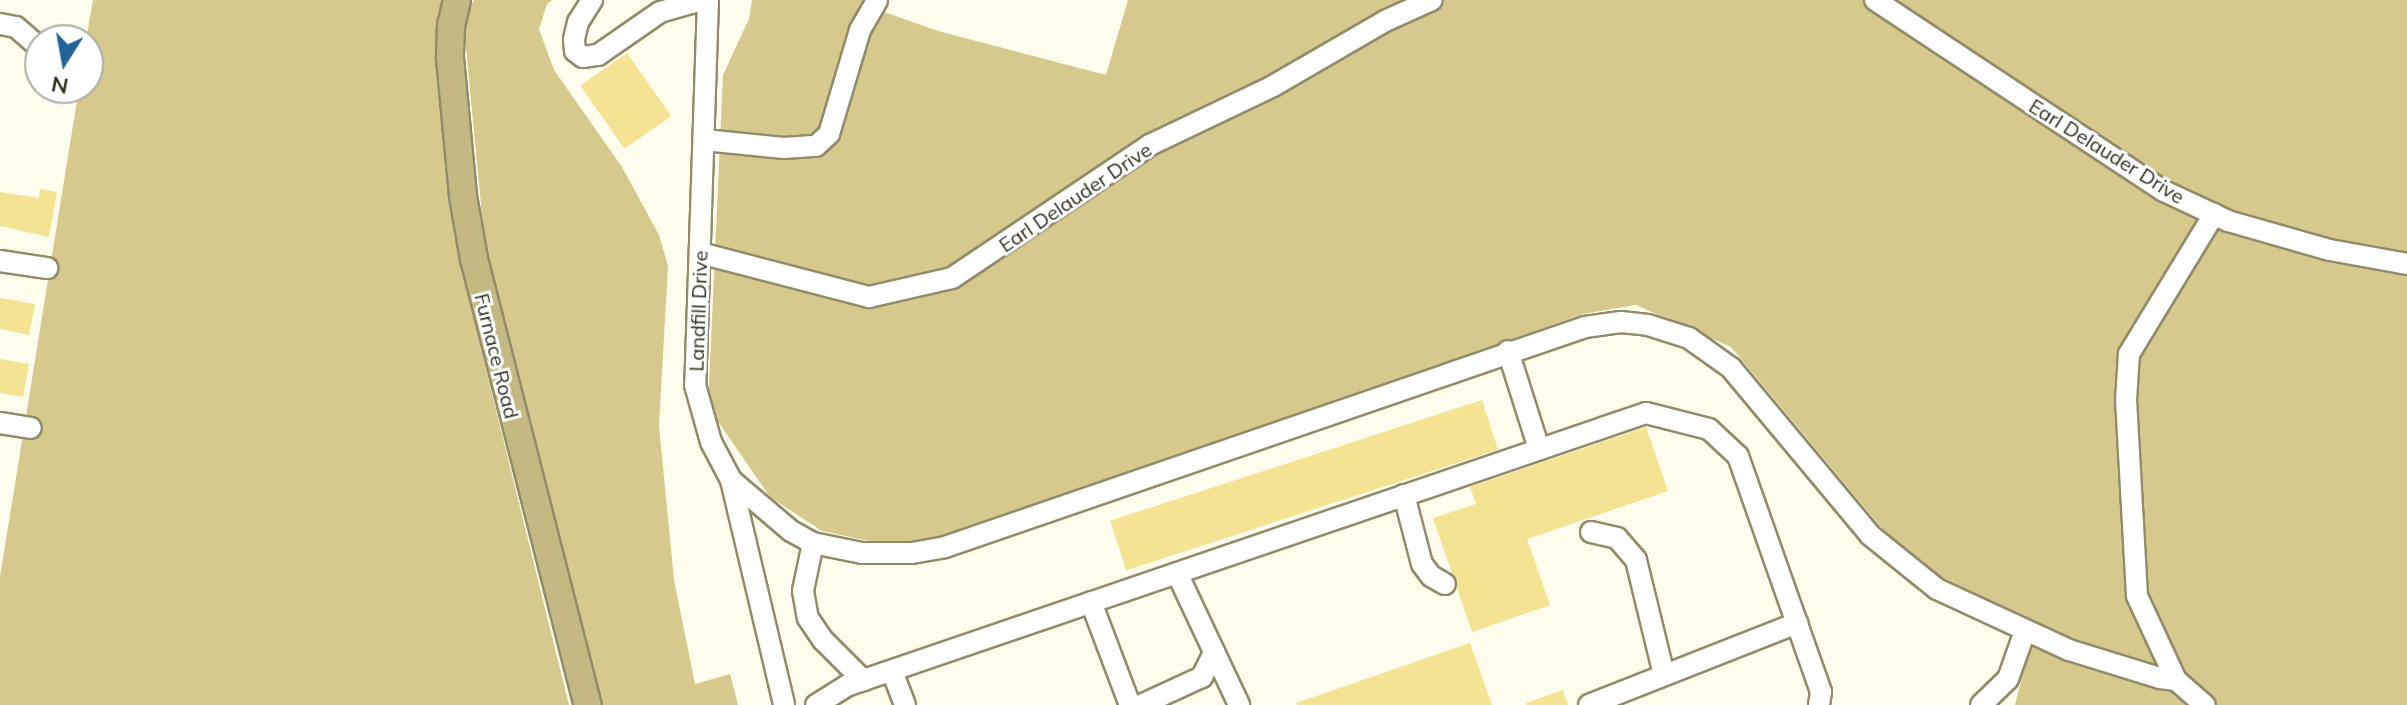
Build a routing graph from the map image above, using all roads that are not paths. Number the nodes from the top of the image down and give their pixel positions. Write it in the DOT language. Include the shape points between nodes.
graph roads {
  1 [pos="457,0"];
  2 [pos="592,0"];
  3 [pos="705,0"];
  4 [pos="877,0"];
  5 [pos="1432,0"];
  6 [pos="1875,0"];
  7 [pos="0,24"];
  8 [pos="24,34"];
  9 [pos="704,140"];
  10 [pos="2214,214"];
  11 [pos="700,253"];
  12 [pos="0,261"];
  13 [pos="2407,264"];
  14 [pos="47,268"];
  15 [pos="1508,351"];
  16 [pos="0,423"];
  17 [pos="31,428"];
  18 [pos="1539,449"];
  19 [pos="731,480"];
  20 [pos="1404,495"];
  21 [pos="1591,532"];
  22 [pos="813,543"];
  23 [pos="1177,573"];
  24 [pos="1445,584"];
  25 [pos="1091,602"];
  26 [pos="1797,623"];
  27 [pos="2025,631"];
  28 [pos="1214,652"];
  29 [pos="892,671"];
  30 [pos="1664,675"];
  31 [pos="863,680"];
  32 [pos="2176,680"];
  33 [pos="1823,701"];
  34 [pos="1992,701"];
  35 [pos="588,705"];
  36 [pos="784,705"];
  37 [pos="816,705"];
  38 [pos="905,705"];
  39 [pos="1130,705"];
  40 [pos="1141,705"];
  41 [pos="1239,705"];
  42 [pos="1589,705"];
  43 [pos="2205,705"];
  1 -- 35 [label="main road, Furnace Road" via="450,58 474,259"];
  2 -- 3 [label="street" via="574,40 575,51 583,57 598,55 660,12"];
  3 -- 9 [label="street, Landfill Drive"];
  4 -- 9 [label="street" via="860,30 829,134 816,146"];
  5 -- 11 [label="street, Earl Delauder Drive" via="1150,145 952,278 869,297"];
  6 -- 10 [label="street, Earl Delauder Drive" via="2164,191"];
  7 -- 8 [label="street"];
  9 -- 11 [label="street, Landfill Drive"];
  10 -- 13 [label="street, Earl Delauder Drive" via="2330,250"];
  10 -- 32 [label="street" via="2129,354 2126,416 2137,596"];
  11 -- 19 [label="street, Landfill Drive" via="695,385 711,442"];
  12 -- 14 [label="street"];
  15 -- 18 [label="street"];
  15 -- 22 [label="street" via="945,547 895,555"];
  15 -- 27 [label="street" via="1585,327 1621,322 1663,328 1700,344 1731,368 1835,495 1902,564 1937,589"];
  16 -- 17 [label="street"];
  18 -- 20 [label="street"];
  18 -- 26 [label="street" via="1646,413 1709,429 1738,456"];
  19 -- 22 [label="street"];
  19 -- 36 [label="street, Landfill Drive"];
  20 -- 23 [label="street"];
  20 -- 24 [label="street" via="1422,564"];
  21 -- 30 [label="street" via="1617,538 1636,560"];
  22 -- 31 [label="street" via="803,591 808,618"];
  23 -- 25 [label="street"];
  23 -- 28 [label="street"];
  25 -- 29 [label="street"];
  25 -- 39 [label="street"];
  26 -- 30 [label="street"];
  26 -- 33 [label="street"];
  27 -- 32 [label="street" via="2069,650"];
  27 -- 34 [label="street" via="2008,679"];
  28 -- 40 [label="street" via="1202,677"];
  28 -- 41 [label="street"];
  29 -- 31 [label="street"];
  29 -- 38 [label="street"];
  30 -- 42 [label="street"];
  31 -- 37 [label="street"];
  32 -- 43 [label="street"];
}
